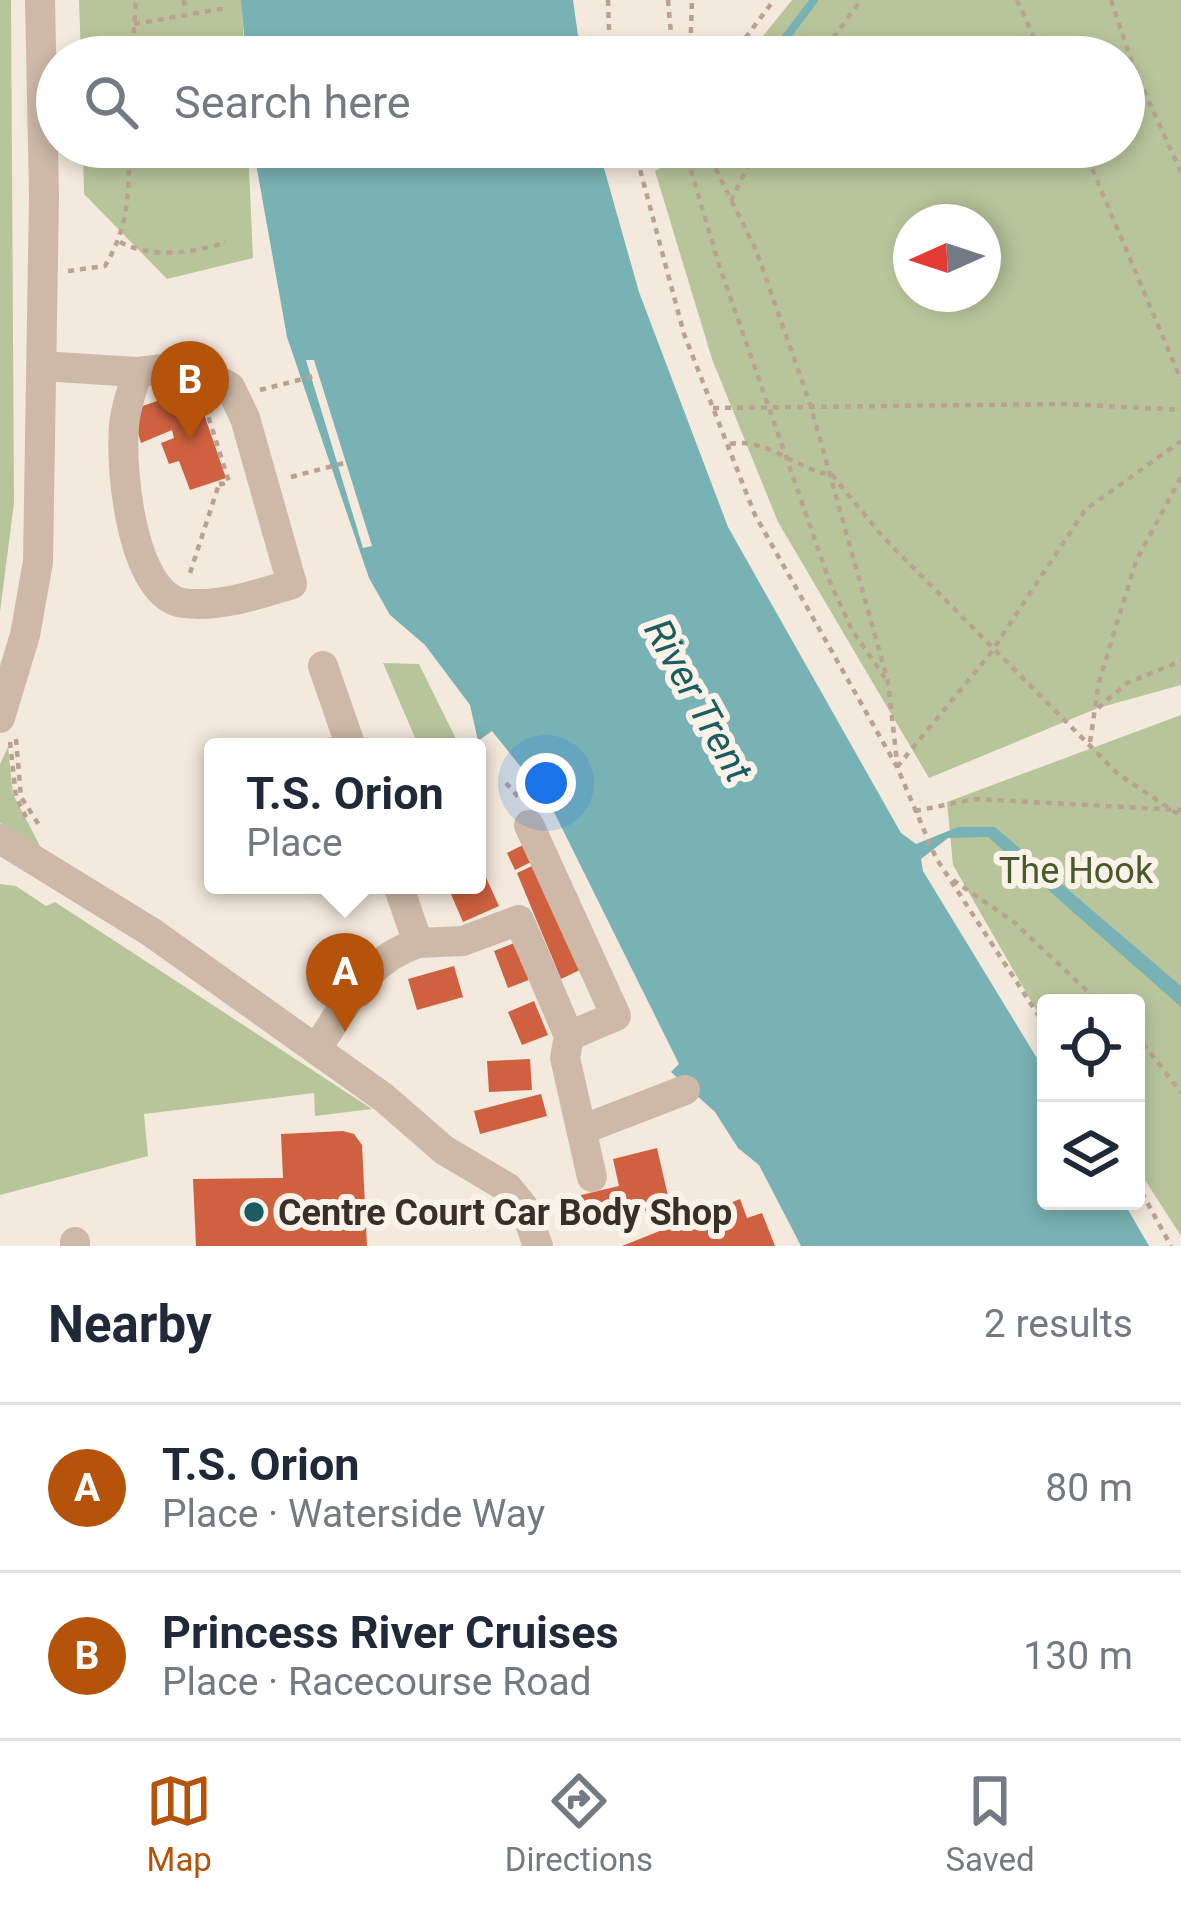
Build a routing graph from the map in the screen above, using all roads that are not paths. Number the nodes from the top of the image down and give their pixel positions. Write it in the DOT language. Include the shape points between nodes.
graph roads {
  1 [pos="40,0"];
  2 [pos="40,36"];
  3 [pos="40,168"];
  4 [pos="40,366"];
  5 [pos="137,372"];
  6 [pos="323,666"];
  7 [pos="10,726"];
  8 [pos="348,738"];
  9 [pos="529,817"];
  10 [pos="0,839"];
  11 [pos="401,894"];
  12 [pos="418,943"];
  13 [pos="569,1036"];
  14 [pos="316,1048"];
  15 [pos="685,1090"];
  16 [pos="584,1129"];
  17 [pos="592,1177"];
  18 [pos="538,1246"];
  1 -- 2 [label="street"];
  3 -- 4 [label="street"];
  4 -- 5 [label="street"];
  4 -- 7 [label="street" via="38,562"];
  5 -- 5 [label="street" via="207,374 238,396 292,584 234,602 181,601 156,588 131,518 124,424"];
  6 -- 8 [label="street"];
  9 -- 13 [label="street" via="616,1016"];
  10 -- 14 [label="street" via="152,932"];
  11 -- 12 [label="street"];
  12 -- 13 [label="street" via="464,941 519,920"];
  12 -- 14 [label="street" via="362,978"];
  13 -- 16 [label="street" via="565,1058"];
  14 -- 18 [label="street" via="443,1150 508,1188"];
  15 -- 16 [label="street"];
  16 -- 17 [label="street"];
}
